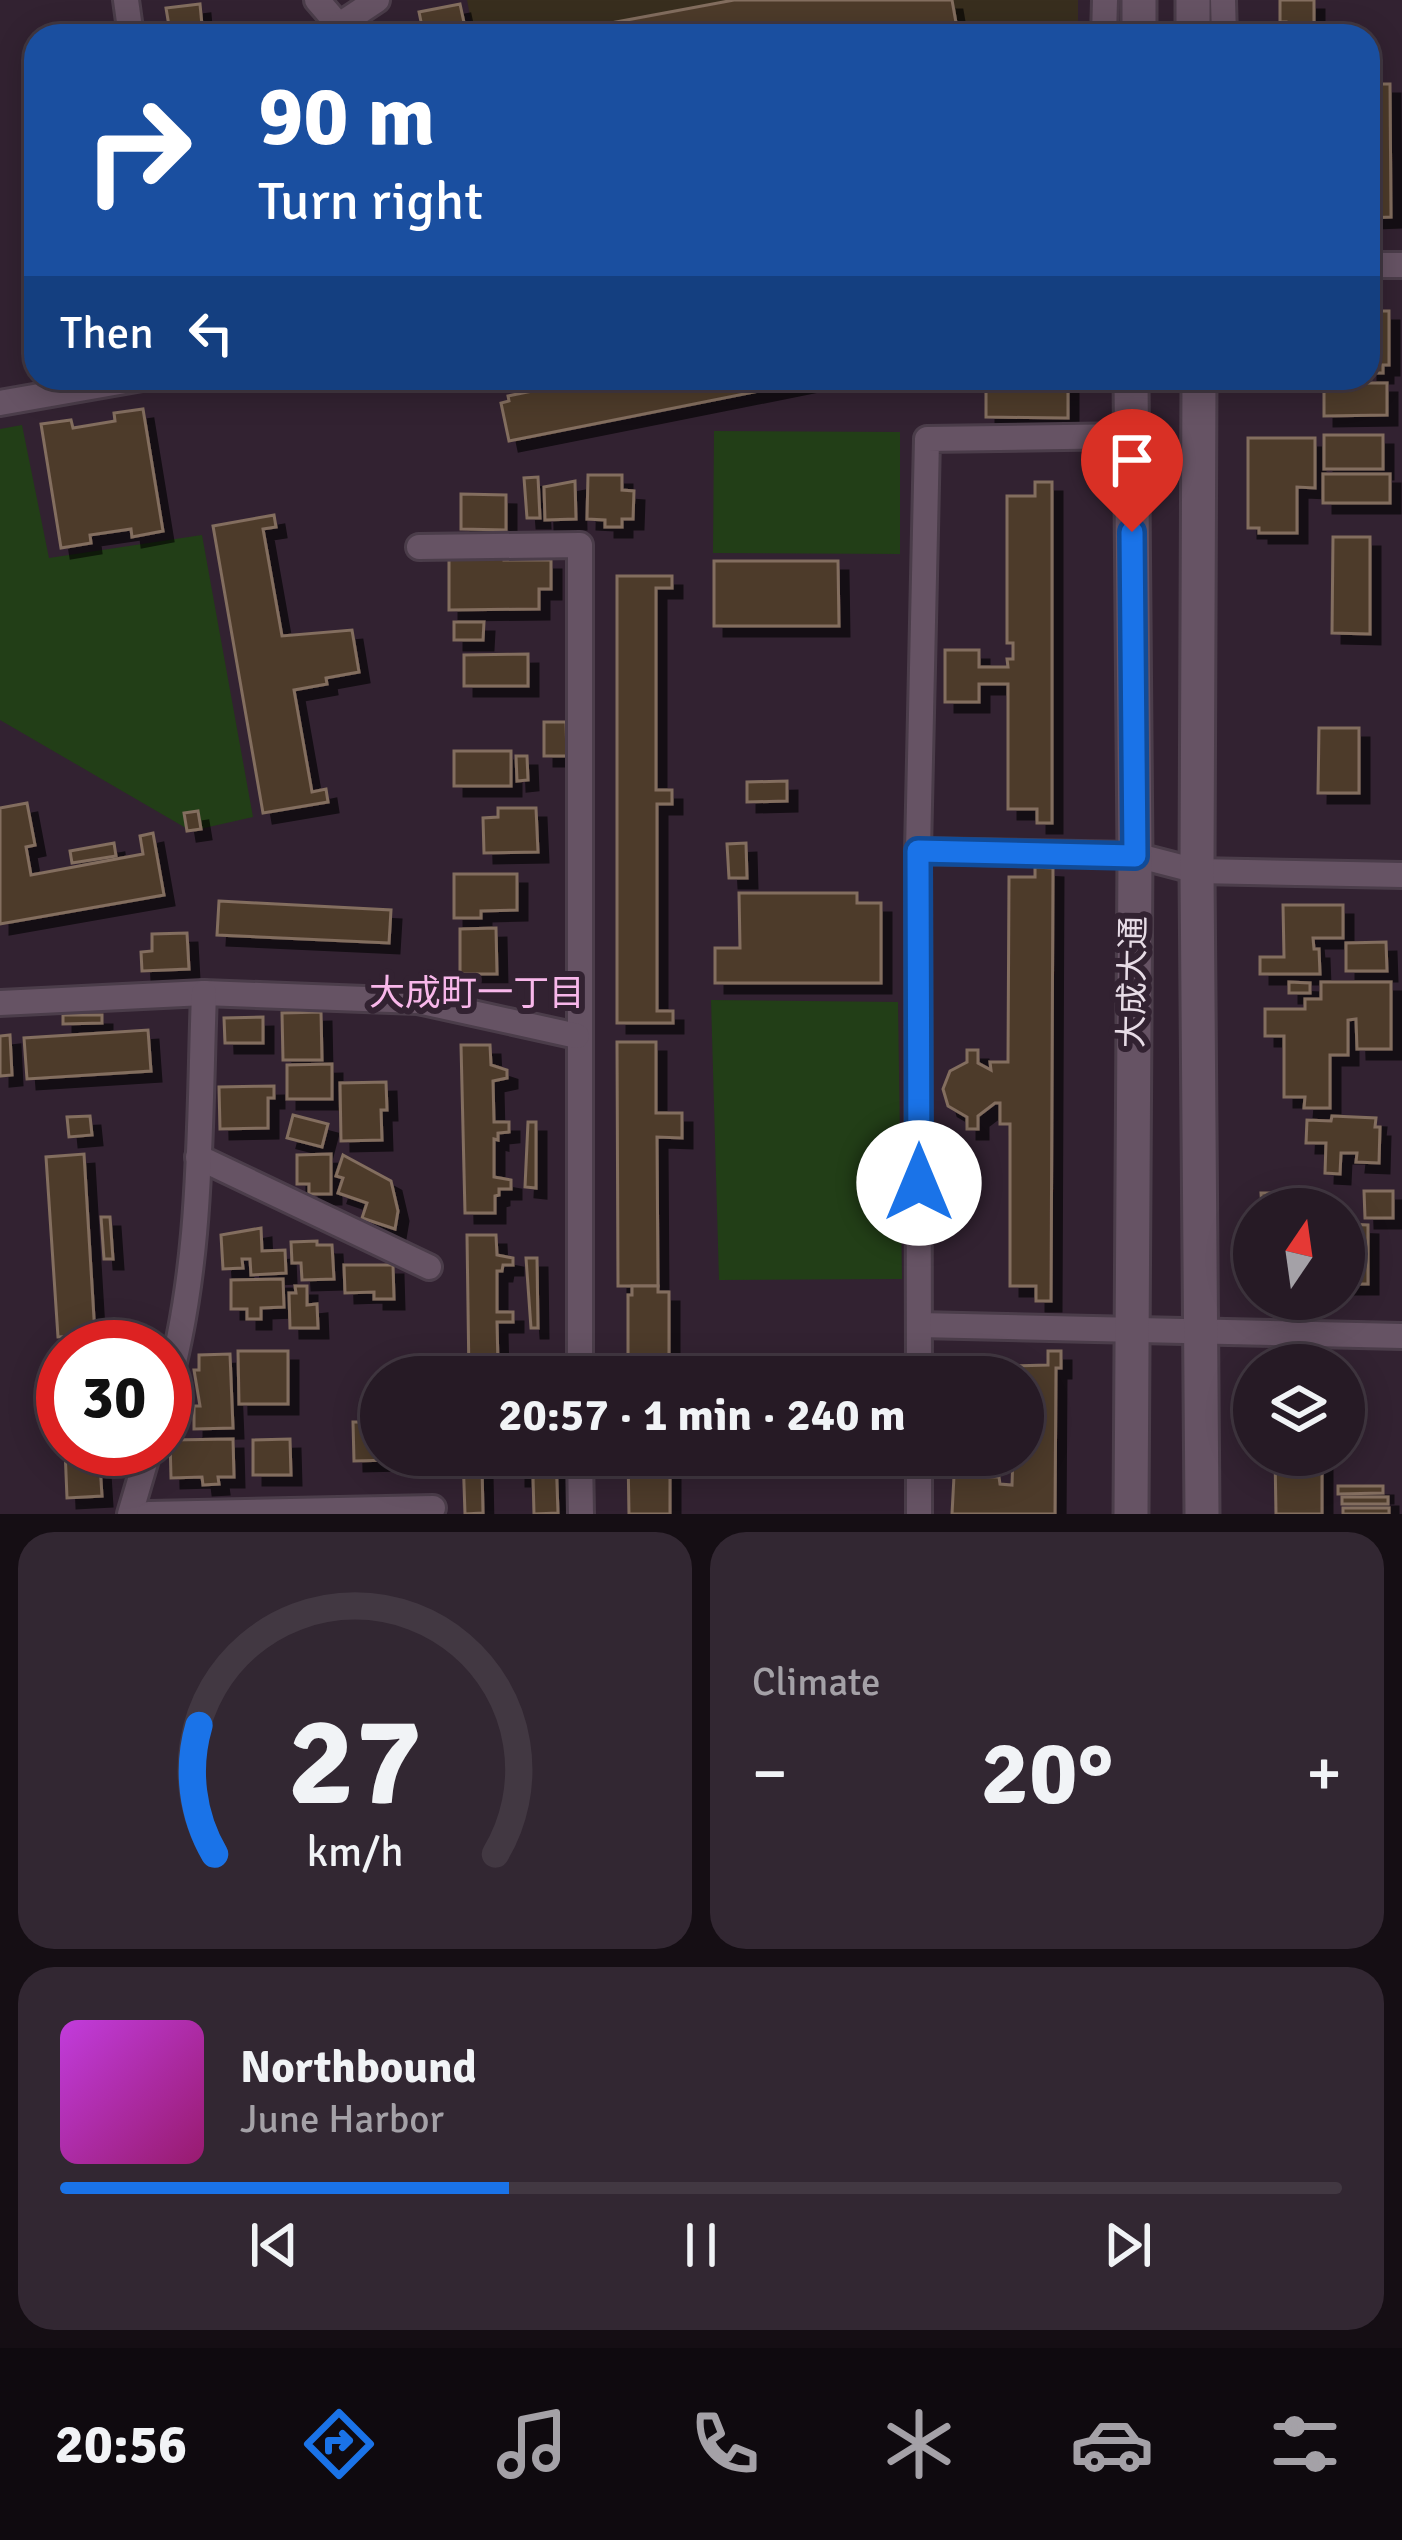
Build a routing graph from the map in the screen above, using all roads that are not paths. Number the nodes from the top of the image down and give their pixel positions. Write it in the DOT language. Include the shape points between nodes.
graph roads {
  1 [pos="317,0"];
  2 [pos="377,0"];
  3 [pos="339,24"];
  4 [pos="351,24"];
  5 [pos="74,390"];
  6 [pos="1131,390"];
  7 [pos="1199,390"];
  8 [pos="0,403"];
  9 [pos="1130,436"];
  10 [pos="418,547"];
  11 [pos="918,851"];
  12 [pos="1135,856"];
  13 [pos="1197,871"];
  14 [pos="1402,875"];
  15 [pos="204,993"];
  16 [pos="0,1003"];
  17 [pos="577,1036"];
  18 [pos="199,1157"];
  19 [pos="429,1268"];
  20 [pos="183,1320"];
  21 [pos="919,1325"];
  22 [pos="1130,1327"];
  23 [pos="1198,1331"];
  24 [pos="1402,1336"];
  25 [pos="580,1356"];
  26 [pos="919,1356"];
  27 [pos="141,1476"];
  28 [pos="580,1476"];
  29 [pos="919,1476"];
  30 [pos="433,1508"];
  31 [pos="130,1514"];
  32 [pos="149,1514"];
  33 [pos="581,1514"];
  34 [pos="919,1514"];
  35 [pos="1131,1514"];
  36 [pos="1202,1514"];
  1 -- 3 [label="street"];
  2 -- 4 [label="street"];
  5 -- 8 [label="street"];
  6 -- 9 [label="street, 大成大通"];
  7 -- 13 [label="street, 大成大通"];
  9 -- 11 [label="street" via="927,439"];
  9 -- 12 [label="street, 大成大通"];
  10 -- 17 [label="street" via="580,545"];
  11 -- 12 [label="street"];
  11 -- 21 [label="street"];
  12 -- 13 [label="street"];
  12 -- 22 [label="street, 大成大通"];
  13 -- 14 [label="street"];
  13 -- 23 [label="street, 大成大通"];
  15 -- 16 [label="street"];
  15 -- 17 [label="street" via="418,1001"];
  15 -- 18 [label="street"];
  17 -- 25 [label="street"];
  18 -- 19 [label="street"];
  18 -- 20 [label="street"];
  21 -- 22 [label="street"];
  21 -- 26 [label="street"];
  22 -- 23 [label="street"];
  22 -- 35 [label="street, 大成大通"];
  23 -- 24 [label="street"];
  23 -- 36 [label="street, 大成大通"];
  27 -- 31 [label="street"];
  28 -- 33 [label="street"];
  29 -- 34 [label="street"];
  30 -- 32 [label="street"];
}
